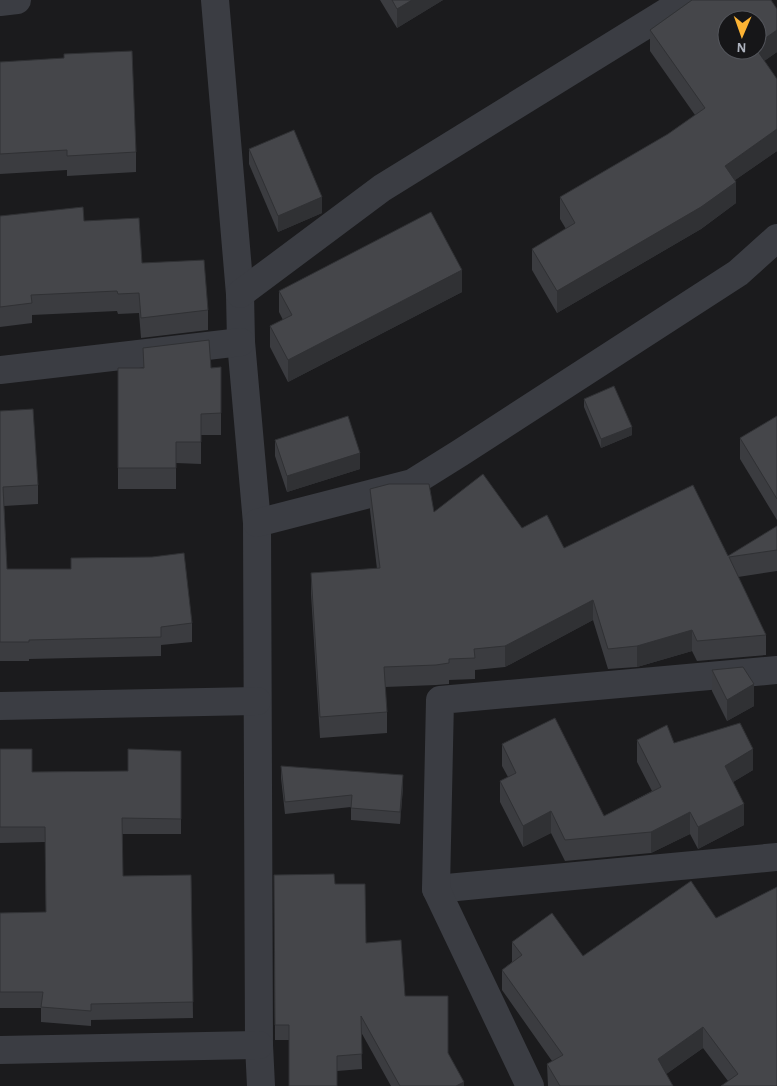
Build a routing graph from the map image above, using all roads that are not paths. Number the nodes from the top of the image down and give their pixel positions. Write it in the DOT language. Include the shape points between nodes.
graph roads {
  1 [pos="17,0"];
  2 [pos="215,0"];
  3 [pos="686,0"];
  4 [pos="0,2"];
  5 [pos="777,238"];
  6 [pos="240,294"];
  7 [pos="241,342"];
  8 [pos="0,370"];
  9 [pos="257,524"];
  10 [pos="777,670"];
  11 [pos="256,701"];
  12 [pos="0,706"];
  13 [pos="777,857"];
  14 [pos="436,889"];
  15 [pos="259,1045"];
  16 [pos="0,1050"];
  17 [pos="261,1086"];
  18 [pos="530,1086"];
  1 -- 4 [label="street"];
  2 -- 6 [label="street"];
  3 -- 6 [label="street" via="382,188"];
  5 -- 9 [label="street" via="738,272 412,483"];
  6 -- 7 [label="street"];
  7 -- 8 [label="street"];
  7 -- 9 [label="street"];
  9 -- 11 [label="street"];
  10 -- 14 [label="street" via="440,700"];
  11 -- 12 [label="street"];
  11 -- 15 [label="street"];
  13 -- 14 [label="street"];
  14 -- 18 [label="street"];
  15 -- 16 [label="street"];
  15 -- 17 [label="street"];
}
